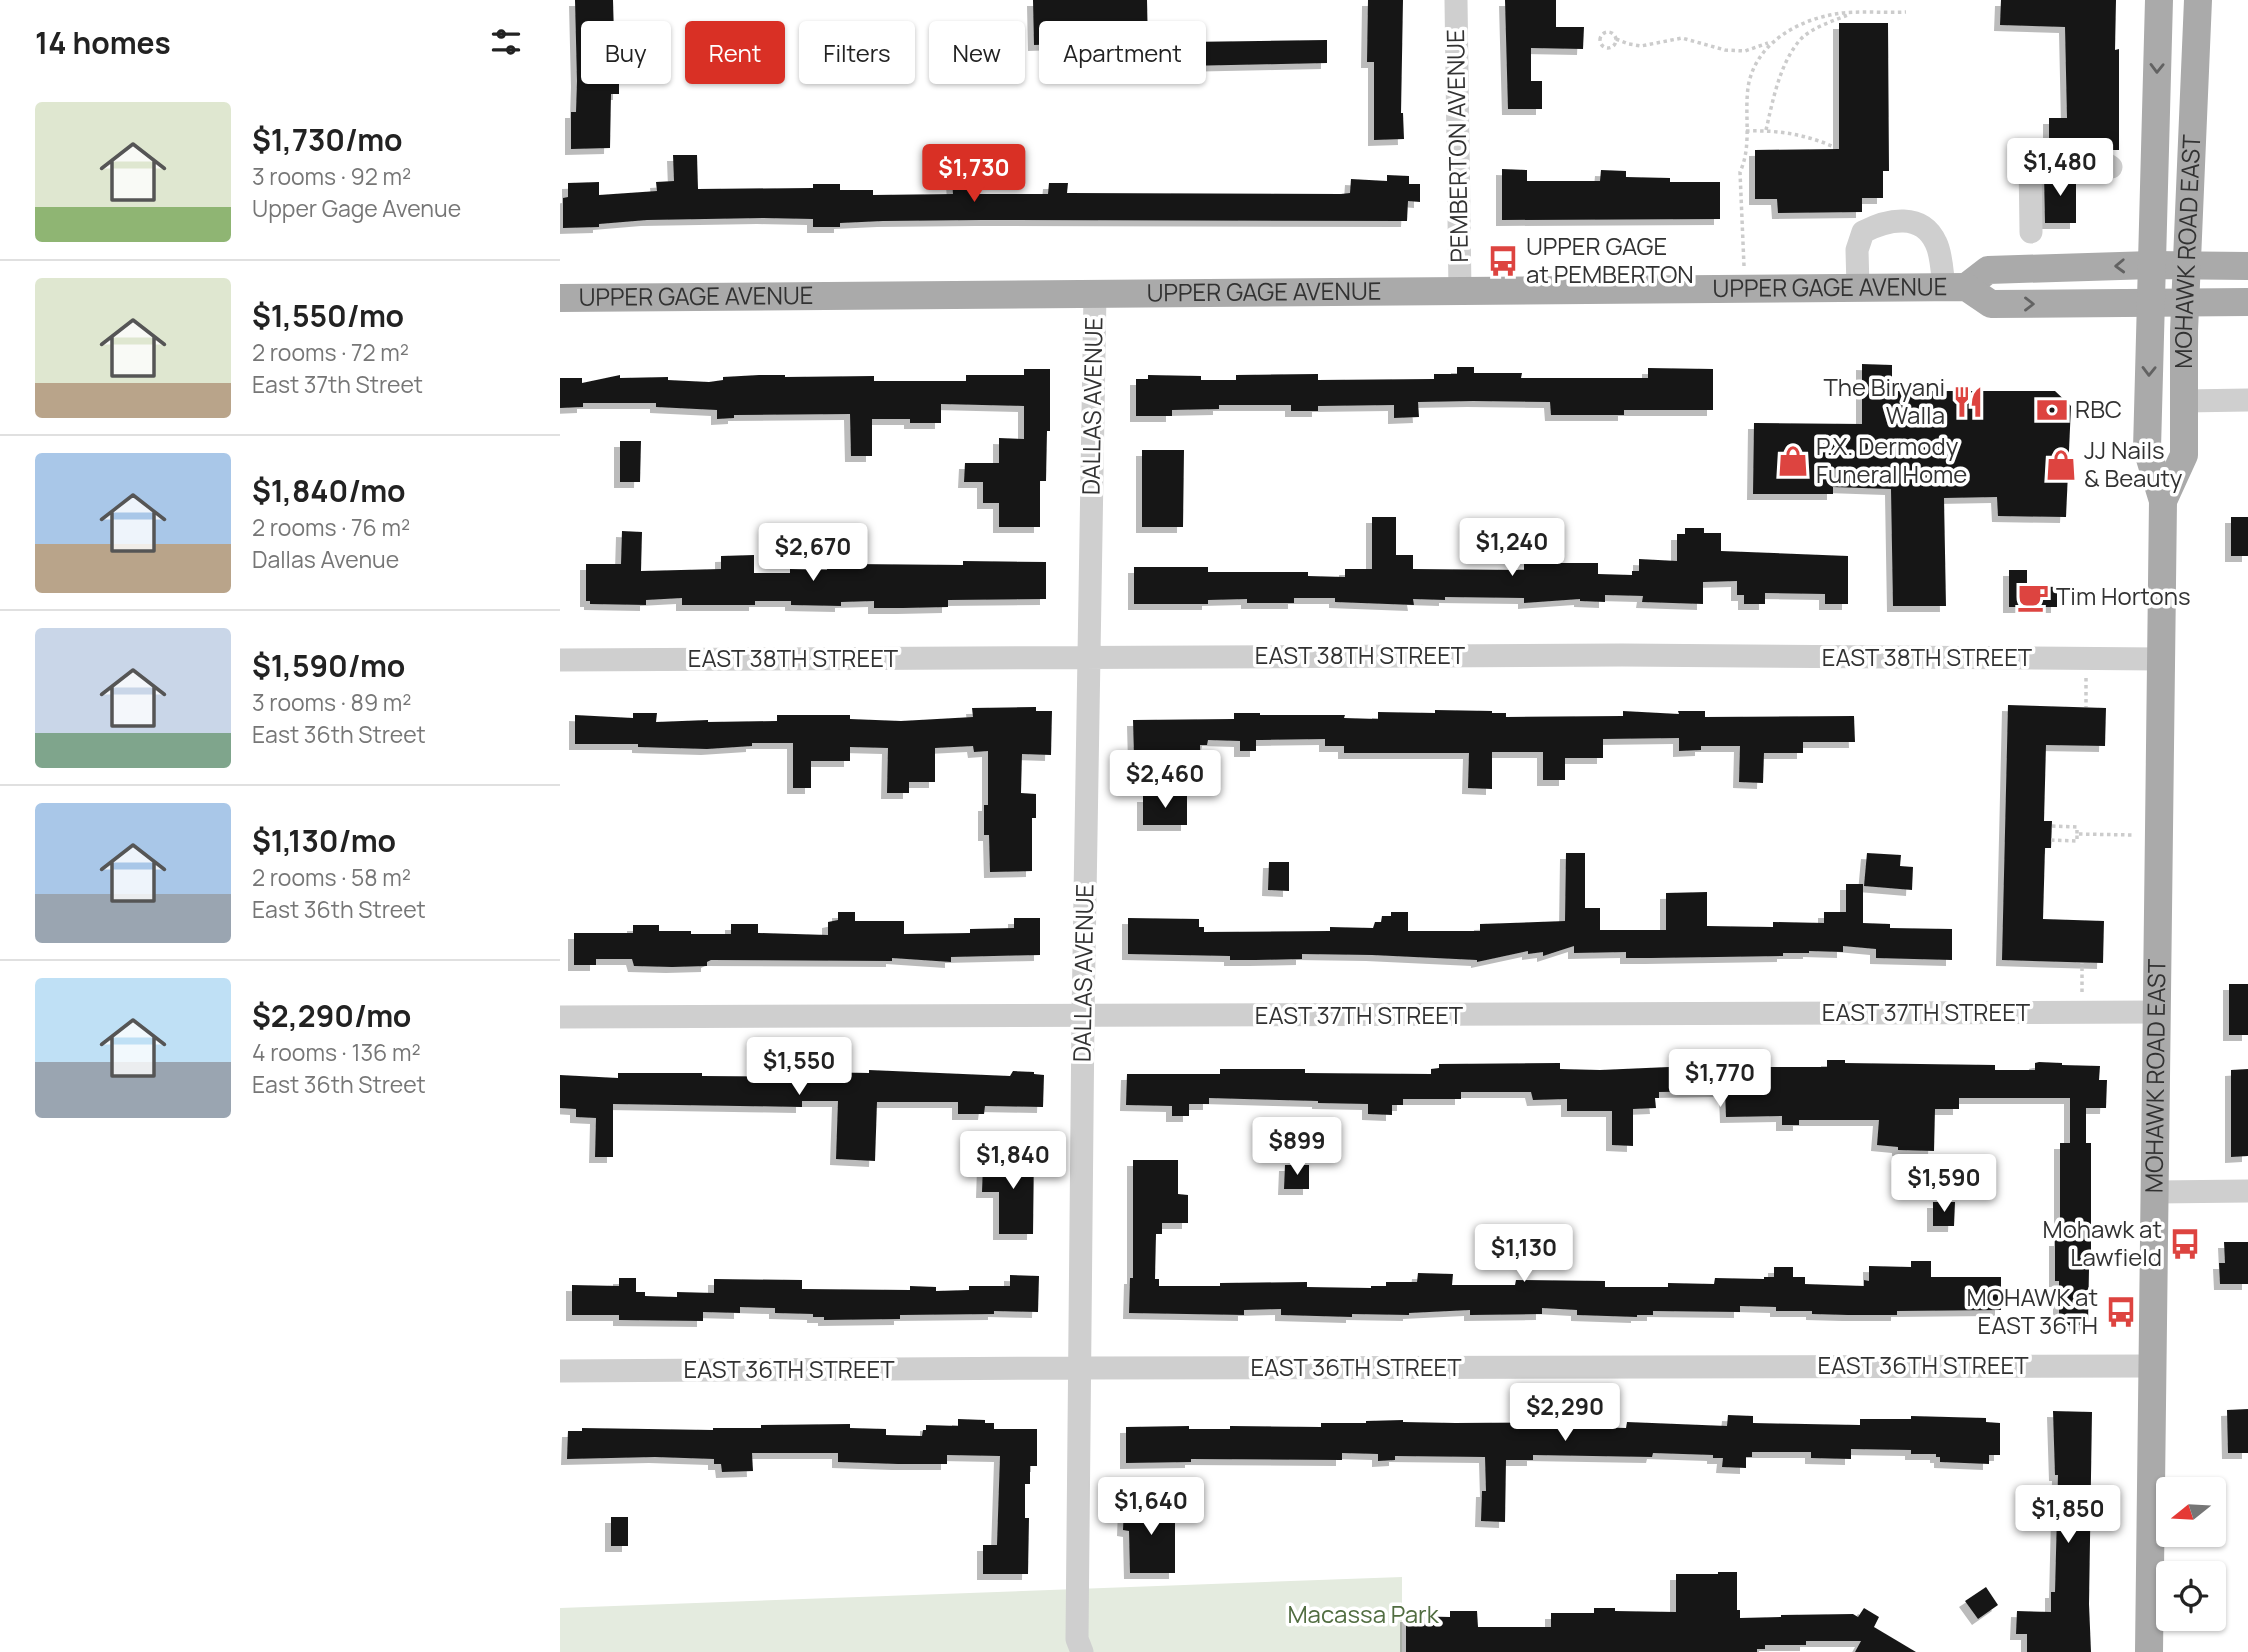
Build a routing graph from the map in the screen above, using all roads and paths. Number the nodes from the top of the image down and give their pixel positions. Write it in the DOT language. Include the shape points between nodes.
graph roads {
  1 [pos="1456,0"];
  2 [pos="2159,0"];
  3 [pos="2199,0"];
  4 [pos="1906,12"];
  5 [pos="1851,13"];
  6 [pos="1616,39"];
  7 [pos="1770,43"];
  8 [pos="1766,130"];
  9 [pos="1746,131"];
  10 [pos="1834,147"];
  11 [pos="2111,167"];
  12 [pos="2031,232"];
  13 [pos="2152,265"];
  14 [pos="2248,265"];
  15 [pos="2188,266"];
  16 [pos="1955,287"];
  17 [pos="1858,288"];
  18 [pos="1744,289"];
  19 [pos="1460,291"];
  20 [pos="1095,293"];
  21 [pos="560,298"];
  22 [pos="2248,302"];
  23 [pos="2150,303"];
  24 [pos="2186,303"];
  25 [pos="2248,400"];
  26 [pos="2185,401"];
  27 [pos="2163,501"];
  28 [pos="1089,657"];
  29 [pos="2086,659"];
  30 [pos="2160,659"];
  31 [pos="560,660"];
  32 [pos="2086,707"];
  33 [pos="2052,826"];
  34 [pos="2077,834"];
  35 [pos="2161,835"];
  36 [pos="2051,840"];
  37 [pos="2082,963"];
  38 [pos="2158,1012"];
  39 [pos="2082,1013"];
  40 [pos="1083,1016"];
  41 [pos="560,1017"];
  42 [pos="2248,1191"];
  43 [pos="2156,1192"];
  44 [pos="2152,1366"];
  45 [pos="1078,1368"];
  46 [pos="560,1371"];
  47 [pos="1082,1652"];
  48 [pos="2149,1652"];
  1 -- 19 [label="street, PEMBERTON AVENUE"];
  2 -- 13 [label="main road, MOHAWK ROAD EAST, one-way"];
  3 -- 15 [label="main road, MOHAWK ROAD EAST"];
  4 -- 5 [label="path"];
  5 -- 7 [label="path" via="1801,24"];
  5 -- 8 [label="path" via="1799,40 1779,79"];
  6 -- 6 [label="path" via="1606,32 1600,42 1608,49"];
  6 -- 7 [label="path" via="1641,46 1682,38 1745,51"];
  7 -- 9 [label="path" via="1749,82"];
  8 -- 9 [label="path"];
  8 -- 10 [label="path"];
  9 -- 18 [label="path" via="1746,158 1740,172"];
  11 -- 12 [label="street" via="2099,159 2030,160"];
  13 -- 15 [label="main road, UPPER GAGE AVENUE"];
  13 -- 16 [label="main road, UPPER GAGE AVENUE, one-way" via="1989,270"];
  13 -- 23 [label="main road, MOHAWK ROAD EAST"];
  14 -- 15 [label="main road, UPPER GAGE AVENUE"];
  15 -- 24 [label="main road, MOHAWK ROAD EAST"];
  16 -- 17 [label="main road, UPPER GAGE AVENUE"];
  16 -- 17 [label="street" via="1926,227 1909,220 1879,224 1863,232 1857,250"];
  16 -- 23 [label="main road, UPPER GAGE AVENUE, one-way" via="1991,304"];
  17 -- 18 [label="main road, UPPER GAGE AVENUE"];
  18 -- 19 [label="main road, UPPER GAGE AVENUE"];
  19 -- 20 [label="main road, UPPER GAGE AVENUE"];
  20 -- 21 [label="main road, UPPER GAGE AVENUE"];
  20 -- 28 [label="street, DALLAS AVENUE"];
  22 -- 24 [label="main road, UPPER GAGE AVENUE"];
  23 -- 24 [label="main road, UPPER GAGE AVENUE"];
  23 -- 27 [label="main road, MOHAWK ROAD EAST, one-way" via="2147,449"];
  24 -- 26 [label="main road, MOHAWK ROAD EAST"];
  25 -- 26 [label="street"];
  26 -- 27 [label="main road, MOHAWK ROAD EAST" via="2184,455"];
  27 -- 30 [label="main road, MOHAWK ROAD EAST"];
  28 -- 29 [label="street, EAST 38TH STREET"];
  28 -- 31 [label="street, EAST 38TH STREET"];
  28 -- 40 [label="street, DALLAS AVENUE"];
  29 -- 30 [label="street, EAST 38TH STREET"];
  29 -- 32 [label="path"];
  30 -- 35 [label="main road, MOHAWK ROAD EAST"];
  33 -- 34 [label="path" via="2077,827"];
  34 -- 35 [label="path"];
  34 -- 36 [label="path" via="2077,841"];
  35 -- 38 [label="main road, MOHAWK ROAD EAST"];
  37 -- 39 [label="path"];
  38 -- 39 [label="street, EAST 37TH STREET"];
  38 -- 43 [label="main road, MOHAWK ROAD EAST"];
  39 -- 40 [label="street, EAST 37TH STREET"];
  40 -- 41 [label="street, EAST 37TH STREET"];
  40 -- 45 [label="street, DALLAS AVENUE"];
  42 -- 43 [label="street"];
  43 -- 44 [label="main road, MOHAWK ROAD EAST"];
  44 -- 45 [label="street, EAST 36TH STREET"];
  44 -- 48 [label="main road, MOHAWK ROAD EAST"];
  45 -- 46 [label="street, EAST 36TH STREET"];
  45 -- 47 [label="street, DALLAS AVENUE" via="1077,1639"];
}
